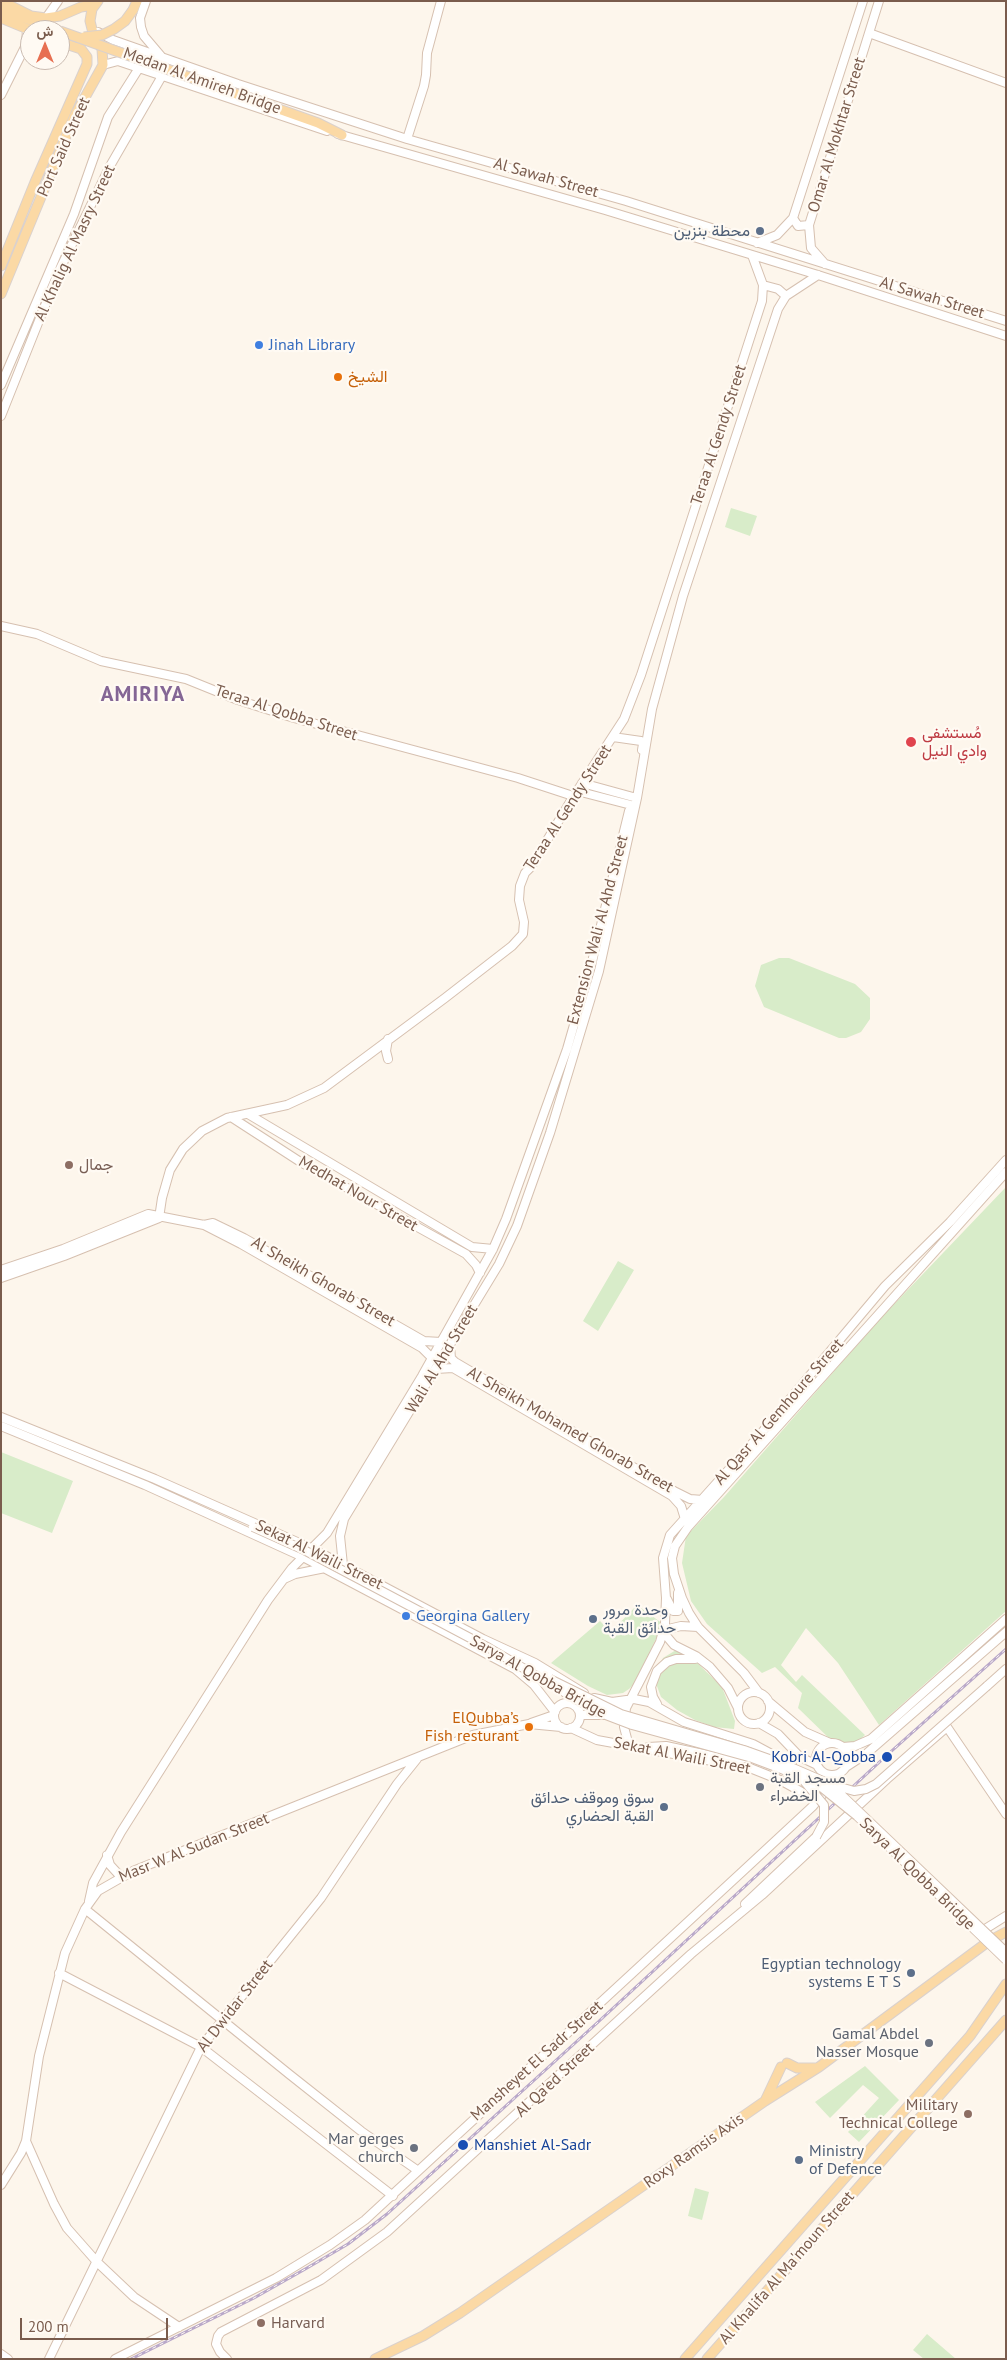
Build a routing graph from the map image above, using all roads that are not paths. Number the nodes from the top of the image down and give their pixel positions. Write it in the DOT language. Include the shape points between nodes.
graph roads {
  1 [pos="1,1"];
  2 [pos="58,1"];
  3 [pos="146,1"];
  4 [pos="441,1"];
  5 [pos="863,1"];
  6 [pos="880,1"];
  7 [pos="96,3"];
  8 [pos="135,5"];
  9 [pos="1,9"];
  10 [pos="1,18"];
  11 [pos="46,18"];
  12 [pos="20,21"];
  13 [pos="20,24"];
  14 [pos="90,25"];
  15 [pos="868,33"];
  16 [pos="70,35"];
  17 [pos="74,36"];
  18 [pos="70,46"];
  19 [pos="127,46"];
  20 [pos="20,58"];
  21 [pos="163,58"];
  22 [pos="118,61"];
  23 [pos="103,65"];
  24 [pos="139,68"];
  25 [pos="162,76"];
  26 [pos="1006,83"];
  27 [pos="1,94"];
  28 [pos="342,135"];
  29 [pos="407,139"];
  30 [pos="41,168"];
  31 [pos="52,170"];
  32 [pos="35,182"];
  33 [pos="47,185"];
  34 [pos="603,195"];
  35 [pos="626,201"];
  36 [pos="605,210"];
  37 [pos="625,216"];
  38 [pos="793,218"];
  39 [pos="809,225"];
  40 [pos="755,243"];
  41 [pos="752,255"];
  42 [pos="826,265"];
  43 [pos="1,266"];
  44 [pos="818,275"];
  45 [pos="763,285"];
  46 [pos="910,291"];
  47 [pos="1,294"];
  48 [pos="786,296"];
  49 [pos="937,299"];
  50 [pos="913,305"];
  51 [pos="945,316"];
  52 [pos="1006,321"];
  53 [pos="1006,336"];
  54 [pos="1,385"];
  55 [pos="1,416"];
  56 [pos="723,424"];
  57 [pos="738,429"];
  58 [pos="1,626"];
  59 [pos="613,737"];
  60 [pos="645,742"];
  61 [pos="582,783"];
  62 [pos="575,793"];
  63 [pos="634,800"];
  64 [pos="388,1039"];
  65 [pos="571,1050"];
  66 [pos="388,1059"];
  67 [pos="248,1114"];
  68 [pos="231,1117"];
  69 [pos="534,1142"];
  70 [pos="545,1149"];
  71 [pos="1006,1160"];
  72 [pos="1006,1172"];
  73 [pos="976,1199"];
  74 [pos="159,1218"];
  75 [pos="493,1249"];
  76 [pos="1,1270"];
  77 [pos="480,1273"];
  78 [pos="896,1274"];
  79 [pos="912,1276"];
  80 [pos="1,1278"];
  81 [pos="882,1290"];
  82 [pos="335,1293"];
  83 [pos="895,1295"];
  84 [pos="441,1342"];
  85 [pos="450,1346"];
  86 [pos="432,1358"];
  87 [pos="436,1369"];
  88 [pos="1,1417"];
  89 [pos="1,1426"];
  90 [pos="145,1485"];
  91 [pos="703,1500"];
  92 [pos="685,1519"];
  93 [pos="329,1528"];
  94 [pos="340,1536"];
  95 [pos="313,1549"];
  96 [pos="289,1551"];
  97 [pos="303,1557"];
  98 [pos="343,1565"];
  99 [pos="292,1568"];
  100 [pos="325,1568"];
  101 [pos="282,1580"];
  102 [pos="679,1590"];
  103 [pos="666,1598"];
  104 [pos="1006,1619"];
  105 [pos="698,1627"];
  106 [pos="664,1631"];
  107 [pos="1006,1632"];
  108 [pos="507,1650"];
  109 [pos="704,1662"];
  110 [pos="1006,1669"];
  111 [pos="758,1693"];
  112 [pos="629,1700"];
  113 [pos="768,1701"];
  114 [pos="661,1708"];
  115 [pos="738,1708"];
  116 [pos="910,1710"];
  117 [pos="554,1714"];
  118 [pos="580,1715"];
  119 [pos="759,1723"];
  120 [pos="529,1724"];
  121 [pos="561,1727"];
  122 [pos="571,1728"];
  123 [pos="830,1744"];
  124 [pos="629,1746"];
  125 [pos="843,1747"];
  126 [pos="642,1748"];
  127 [pos="420,1757"];
  128 [pos="752,1758"];
  129 [pos="817,1765"];
  130 [pos="796,1769"];
  131 [pos="843,1770"];
  132 [pos="386,1771"];
  133 [pos="824,1773"];
  134 [pos="801,1777"];
  135 [pos="397,1784"];
  136 [pos="830,1784"];
  137 [pos="807,1794"];
  138 [pos="818,1801"];
  139 [pos="1006,1814"];
  140 [pos="107,1855"];
  141 [pos="121,1877"];
  142 [pos="89,1901"];
  143 [pos="85,1909"];
  144 [pos="1006,1916"];
  145 [pos="730,1921"];
  146 [pos="982,1931"];
  147 [pos="1006,1932"];
  148 [pos="1006,1952"];
  149 [pos="1006,1960"];
  150 [pos="59,1973"];
  151 [pos="1006,1984"];
  152 [pos="223,2020"];
  153 [pos="1006,2020"];
  154 [pos="201,2047"];
  155 [pos="819,2067"];
  156 [pos="928,2084"];
  157 [pos="941,2093"];
  158 [pos="765,2101"];
  159 [pos="906,2108"];
  160 [pos="918,2118"];
  161 [pos="26,2141"];
  162 [pos="417,2170"];
  163 [pos="1,2184"];
  164 [pos="393,2196"];
  165 [pos="96,2262"];
  166 [pos="740,2298"];
  167 [pos="751,2309"];
  168 [pos="179,2327"];
  169 [pos="709,2332"];
  170 [pos="721,2343"];
  171 [pos="1,2354"];
  172 [pos="8,2359"];
  173 [pos="49,2359"];
  174 [pos="115,2359"];
  175 [pos="227,2359"];
  176 [pos="375,2359"];
  177 [pos="685,2359"];
  178 [pos="707,2359"];
  1 -- 11 [label="main road" via="32,16"];
  2 -- 11 [label="main road"];
  3 -- 21 [label="main road" via="140,18 141,28"];
  4 -- 29 [label="main road" via="426,53 424,86"];
  5 -- 38 [label="main road, Omar Al Mokhtar Street"];
  6 -- 15 [label="main road, Omar Al Mokhtar Street"];
  7 -- 11 [label="main road"];
  7 -- 14 [label="main road"];
  8 -- 17 [label="main road, bridge" via="125,21 108,33"];
  9 -- 12 [label="main road, Medan Al Amireh Bridge"];
  10 -- 13 [label="main road"];
  14 -- 19 [label="main road, Al Sawah Street" via="106,37"];
  14 -- 23 [label="main road" via="102,49"];
  15 -- 26 [label="main road"];
  15 -- 39 [label="main road, Omar Al Mokhtar Street"];
  16 -- 17 [label="main road, Medan Al Amireh Bridge, bridge"];
  17 -- 28 [label="main road, Medan Al Amireh Bridge, bridge" via="318,123"];
  18 -- 30 [label="main road, Port Said Street" via="81,50 88,64"];
  19 -- 21 [label="main road, Al Sawah Street"];
  19 -- 22 [label="main road" via="118,49"];
  20 -- 27 [label="main road"];
  21 -- 29 [label="main road, Al Sawah Street"];
  22 -- 23 [label="main road"];
  22 -- 24 [label="main road, Al Sawah Street"];
  23 -- 31 [label="main road, Port Said Street" via="74,117"];
  24 -- 25 [label="main road, Al Sawah Street"];
  24 -- 54 [label="main road, Al Khalig Al Masry Street" via="108,117 74,214"];
  25 -- 28 [label="main road, Al Sawah Street"];
  25 -- 55 [label="main road, Al Khalig Al Masry Street" via="114,158 58,273"];
  28 -- 36 [label="main road, Al Sawah Street"];
  29 -- 34 [label="main road, Al Sawah Street"];
  30 -- 31 [label="main road"];
  30 -- 32 [label="main road, Port Said Street"];
  31 -- 33 [label="main road, Port Said Street"];
  32 -- 33 [label="main road"];
  32 -- 43 [label="main road, Port Said Street"];
  33 -- 47 [label="main road, Port Said Street"];
  34 -- 35 [label="main road, Al Sawah Street"];
  34 -- 36 [label="main road"];
  35 -- 37 [label="main road"];
  35 -- 40 [label="main road, Al Sawah Street"];
  36 -- 37 [label="main road, Al Sawah Street"];
  37 -- 41 [label="main road, Al Sawah Street"];
  38 -- 39 [label="main road" via="798,226"];
  38 -- 40 [label="main road, Omar Al Mokhtar Street" via="777,235"];
  39 -- 42 [label="main road, Omar Al Mokhtar Street" via="811,248"];
  40 -- 42 [label="main road, Al Sawah Street"];
  41 -- 44 [label="main road, Al Sawah Street"];
  41 -- 45 [label="main road, Teraa Al Gendy Street"];
  42 -- 46 [label="main road, Al Sawah Street"];
  44 -- 48 [label="main road"];
  44 -- 50 [label="main road, Al Sawah Street"];
  45 -- 48 [label="main road" via="773,287"];
  45 -- 56 [label="main road, Teraa Al Gendy Street" via="762,301"];
  46 -- 49 [label="main road, Al Sawah Street"];
  46 -- 50 [label="main road" via="918,301"];
  48 -- 57 [label="main road, Teraa Al Gendy Street" via="778,309"];
  49 -- 51 [label="main road" via="934,306"];
  49 -- 52 [label="main road, Al Sawah Street"];
  50 -- 51 [label="main road, Al Sawah Street"];
  51 -- 53 [label="main road, Al Sawah Street"];
  56 -- 57 [label="main road"];
  56 -- 59 [label="main road, Teraa Al Gendy Street" via="632,702"];
  57 -- 60 [label="main road, Teraa Al Gendy Street" via="683,596"];
  58 -- 62 [label="main road, Teraa Al Qobba Street" via="37,634 107,663 186,679 294,718"];
  59 -- 60 [label="main road"];
  59 -- 61 [label="main road, Teraa Al Gendy Street"];
  60 -- 63 [label="main road, Teraa Al Gendy Street"];
  61 -- 62 [label="main road, Teraa Al Gendy Street"];
  61 -- 63 [label="main road"];
  62 -- 63 [label="main road, Teraa Al Qobba Street"];
  62 -- 64 [label="main road, Teraa Al Gendy Street" via="520,886 524,930 521,937"];
  63 -- 65 [label="main road, Extension Wali Al Ahd Street" via="598,971"];
  64 -- 66 [label="main road"];
  64 -- 67 [label="main road, Teraa Al Gendy Street" via="319,1092 287,1105"];
  65 -- 69 [label="main road, Extension Wali Al Ahd Street"];
  65 -- 70 [label="main road, Extension Wali Al Ahd Street"];
  67 -- 68 [label="main road, Teraa Al Gendy Street"];
  67 -- 75 [label="main road, Medhat Nour Street" via="472,1247"];
  68 -- 74 [label="main road, Teraa Al Gendy Street" via="202,1131 183,1149 170,1170"];
  68 -- 77 [label="main road, Medhat Nour Street" via="302,1163 466,1254"];
  69 -- 75 [label="main road, Wali Al Ahd Street"];
  70 -- 85 [label="main road, Wali Al Ahd Street" via="512,1239"];
  71 -- 73 [label="main road, Al Qasr Al Gemhoure Street"];
  72 -- 73 [label="main road, Al Qasr Al Gemhoure Street"];
  73 -- 78 [label="main road, Al Qasr Al Gemhoure Street"];
  73 -- 79 [label="main road, Al Qasr Al Gemhoure Street"];
  74 -- 76 [label="main road" via="144,1215 63,1249"];
  74 -- 80 [label="main road"];
  74 -- 82 [label="main road, Al Sheikh Ghorab Street" via="204,1225 213,1223 232,1231"];
  75 -- 77 [label="main road, Wali Al Ahd Street"];
  77 -- 84 [label="main road, Wali Al Ahd Street"];
  78 -- 79 [label="main road" via="900,1279"];
  78 -- 81 [label="main road, Al Qasr Al Gemhoure Street"];
  79 -- 83 [label="main road, Al Qasr Al Gemhoure Street"];
  81 -- 83 [label="main road" via="892,1289"];
  81 -- 91 [label="main road, Al Qasr Al Gemhoure Street"];
  82 -- 84 [label="main road, Al Sheikh Ghorab Street" via="424,1341"];
  82 -- 86 [label="main road, Al Sheikh Ghorab Street" via="422,1348"];
  83 -- 102 [label="main road, Al Qasr Al Gemhoure Street" via="680,1536 672,1558"];
  84 -- 86 [label="main road, Wali Al Ahd Street"];
  85 -- 87 [label="main road, Wali Al Ahd Street"];
  85 -- 91 [label="main road, Al Sheikh Mohamed Ghorab Street" via="454,1362 674,1491 690,1499"];
  86 -- 93 [label="main road, Wali Al Ahd Street"];
  87 -- 92 [label="main road, Al Sheikh Mohamed Ghorab Street" via="453,1368 665,1492 677,1500"];
  87 -- 94 [label="main road, Wali Al Ahd Street" via="344,1519"];
  88 -- 95 [label="main road, Sekat Al Waili Street" via="155,1479"];
  89 -- 90 [label="main road, Sekat Al Waili Street"];
  90 -- 96 [label="main road, Sekat Al Waili Street"];
  90 -- 128 [label="main road, Sarya Al Qobba Bridge, bridge" via="165,1488 304,1550 489,1648 598,1712 632,1725"];
  91 -- 92 [label="main road, Al Qasr Al Gemhoure Street"];
  92 -- 103 [label="main road, Al Qasr Al Gemhoure Street" via="666,1544 663,1564"];
  93 -- 94 [label="main road" via="331,1537"];
  93 -- 95 [label="main road, Wali Al Ahd Street"];
  94 -- 98 [label="main road, Wali Al Ahd Street"];
  95 -- 97 [label="main road, Wali Al Ahd Street"];
  95 -- 98 [label="main road, Sekat Al Waili Street"];
  96 -- 97 [label="main road, Sekat Al Waili Street"];
  96 -- 99 [label="main road"];
  97 -- 99 [label="main road, Wali Al Ahd Street"];
  97 -- 100 [label="main road, Sekat Al Waili Street"];
  98 -- 108 [label="main road, Sekat Al Waili Street"];
  99 -- 101 [label="main road, Wali Al Ahd Street"];
  100 -- 101 [label="main road"];
  100 -- 117 [label="main road, Sekat Al Waili Street" via="515,1669 534,1685"];
  101 -- 140 [label="main road, Wali Al Ahd Street"];
  102 -- 103 [label="main road" via="677,1612 672,1610"];
  102 -- 105 [label="main road, Al Qasr Al Gemhoure Street"];
  103 -- 106 [label="main road, Al Qasr Al Gemhoure Street"];
  104 -- 116 [label="main road"];
  105 -- 106 [label="main road" via="681,1626"];
  105 -- 111 [label="main road, Al Qasr Al Gemhoure Street" via="744,1673"];
  106 -- 109 [label="main road" via="674,1645"];
  106 -- 112 [label="main road, Al Qasr Al Gemhoure Street"];
  107 -- 116 [label="main road"];
  108 -- 112 [label="main road, Sekat Al Waili Street" via="596,1699 612,1702"];
  108 -- 130 [label="main road, Sarya Al Qobba Bridge, bridge" via="550,1679 621,1714 744,1750"];
  109 -- 114 [label="main road" via="681,1658 659,1668 651,1687"];
  109 -- 115 [label="main road" via="728,1688"];
  110 -- 136 [label="main road, bridge" via="876,1784 854,1791"];
  111 -- 113 [label="main road"];
  111 -- 115 [label="main road" via="743,1696"];
  112 -- 114 [label="main road, Sekat Al Waili Street" via="644,1700"];
  112 -- 118 [label="main road" via="604,1715"];
  112 -- 124 [label="main road, Al Qasr Al Gemhoure Street" via="624,1722"];
  113 -- 119 [label="main road" via="768,1714"];
  113 -- 123 [label="main road" via="799,1728"];
  114 -- 130 [label="main road, Sekat Al Waili Street, bridge" via="691,1725 762,1748"];
  115 -- 119 [label="main road" via="746,1722"];
  116 -- 125 [label="main road" via="871,1739"];
  116 -- 131 [label="main road" via="866,1754"];
  117 -- 118 [label="main road" via="560,1705 568,1703 577,1708"];
  117 -- 120 [label="main road, Masr W Al Sudan Street"];
  117 -- 121 [label="main road"];
  118 -- 122 [label="main road" via="578,1723"];
  119 -- 129 [label="main road" via="778,1734 800,1757"];
  120 -- 121 [label="main road, Masr W Al Sudan Street"];
  120 -- 127 [label="main road, Masr W Al Sudan Street" via="486,1731"];
  121 -- 122 [label="main road"];
  122 -- 124 [label="main road, Sekat Al Waili Street" via="591,1738"];
  123 -- 125 [label="main road"];
  123 -- 129 [label="main road" via="818,1751"];
  124 -- 126 [label="main road, Sekat Al Waili Street"];
  125 -- 131 [label="main road" via="848,1757"];
  126 -- 128 [label="main road, bridge" via="660,1746 722,1758"];
  126 -- 137 [label="main road, Sekat Al Waili Street" via="750,1768"];
  127 -- 132 [label="main road, Masr W Al Sudan Street"];
  127 -- 135 [label="main road, Al Dwidar Street"];
  128 -- 134 [label="main road, Sarya Al Qobba Bridge, bridge"];
  129 -- 133 [label="main road"];
  130 -- 136 [label="main road, Sarya Al Qobba Bridge, bridge"];
  131 -- 133 [label="main road" via="834,1775"];
  131 -- 138 [label="main road, Mansheyet El Sadr Street"];
  132 -- 135 [label="main road"];
  132 -- 141 [label="main road, Masr W Al Sudan Street"];
  133 -- 137 [label="main road"];
  134 -- 145 [label="main road, bridge" via="824,1805 824,1822 816,1837"];
  134 -- 149 [label="main road, Sarya Al Qobba Bridge, bridge" via="827,1790 857,1816"];
  135 -- 152 [label="main road, Al Dwidar Street" via="321,1898"];
  136 -- 148 [label="main road, Sarya Al Qobba Bridge, bridge"];
  137 -- 138 [label="main road, Sekat Al Waili Street"];
  138 -- 162 [label="main road, Mansheyet El Sadr Street"];
  139 -- 145 [label="main road, Al Qa'ed Street" via="947,1727"];
  140 -- 141 [label="main road" via="110,1865"];
  140 -- 142 [label="main road" via="93,1883"];
  141 -- 142 [label="main road, Masr W Al Sudan Street"];
  142 -- 143 [label="main road, Masr W Al Sudan Street"];
  143 -- 150 [label="main road, Masr W Al Sudan Street"];
  143 -- 152 [label="main road"];
  144 -- 146 [label="main road"];
  145 -- 175 [label="main road, Al Qa'ed Street" via="387,2232 321,2280 221,2332 216,2341"];
  147 -- 155 [label="main road, Roxy Ramsis Axis" via="989,1941"];
  150 -- 154 [label="main road"];
  150 -- 161 [label="main road, Masr W Al Sudan Street" via="39,2056"];
  151 -- 156 [label="main road, Al Khalifa Al Ma'moun Street" via="970,2036"];
  152 -- 154 [label="main road, Al Dwidar Street"];
  152 -- 162 [label="main road" via="361,2131"];
  153 -- 157 [label="main road, Al Khalifa Al Ma'moun Street"];
  154 -- 164 [label="main road"];
  154 -- 165 [label="main road, Al Dwidar Street"];
  155 -- 158 [label="main road, Roxy Ramsis Axis"];
  155 -- 158 [label="main road" via="802,2069 784,2065"];
  156 -- 157 [label="main road" via="932,2092"];
  156 -- 159 [label="main road, Al Khalifa Al Ma'moun Street"];
  157 -- 160 [label="main road, Al Khalifa Al Ma'moun Street"];
  158 -- 176 [label="main road, Roxy Ramsis Axis" via="448,2321"];
  159 -- 160 [label="main road" via="914,2111"];
  159 -- 166 [label="main road, Al Khalifa Al Ma'moun Street"];
  160 -- 167 [label="main road, Al Khalifa Al Ma'moun Street"];
  161 -- 163 [label="main road, Masr W Al Sudan Street"];
  161 -- 165 [label="main road" via="67,2228"];
  162 -- 164 [label="main road, Mansheyet El Sadr Street"];
  164 -- 168 [label="main road, Mansheyet El Sadr Street" via="330,2245 276,2278"];
  165 -- 168 [label="main road" via="134,2297"];
  165 -- 173 [label="main road, Al Dwidar Street"];
  166 -- 167 [label="main road" via="741,2306"];
  166 -- 169 [label="main road, Al Khalifa Al Ma'moun Street"];
  167 -- 170 [label="main road, Al Khalifa Al Ma'moun Street"];
  168 -- 174 [label="main road, Mansheyet El Sadr Street"];
  169 -- 170 [label="main road" via="717,2334"];
  169 -- 177 [label="main road, Al Khalifa Al Ma'moun Street"];
  170 -- 178 [label="main road, Al Khalifa Al Ma'moun Street"];
  171 -- 172 [label="main road"];
}
